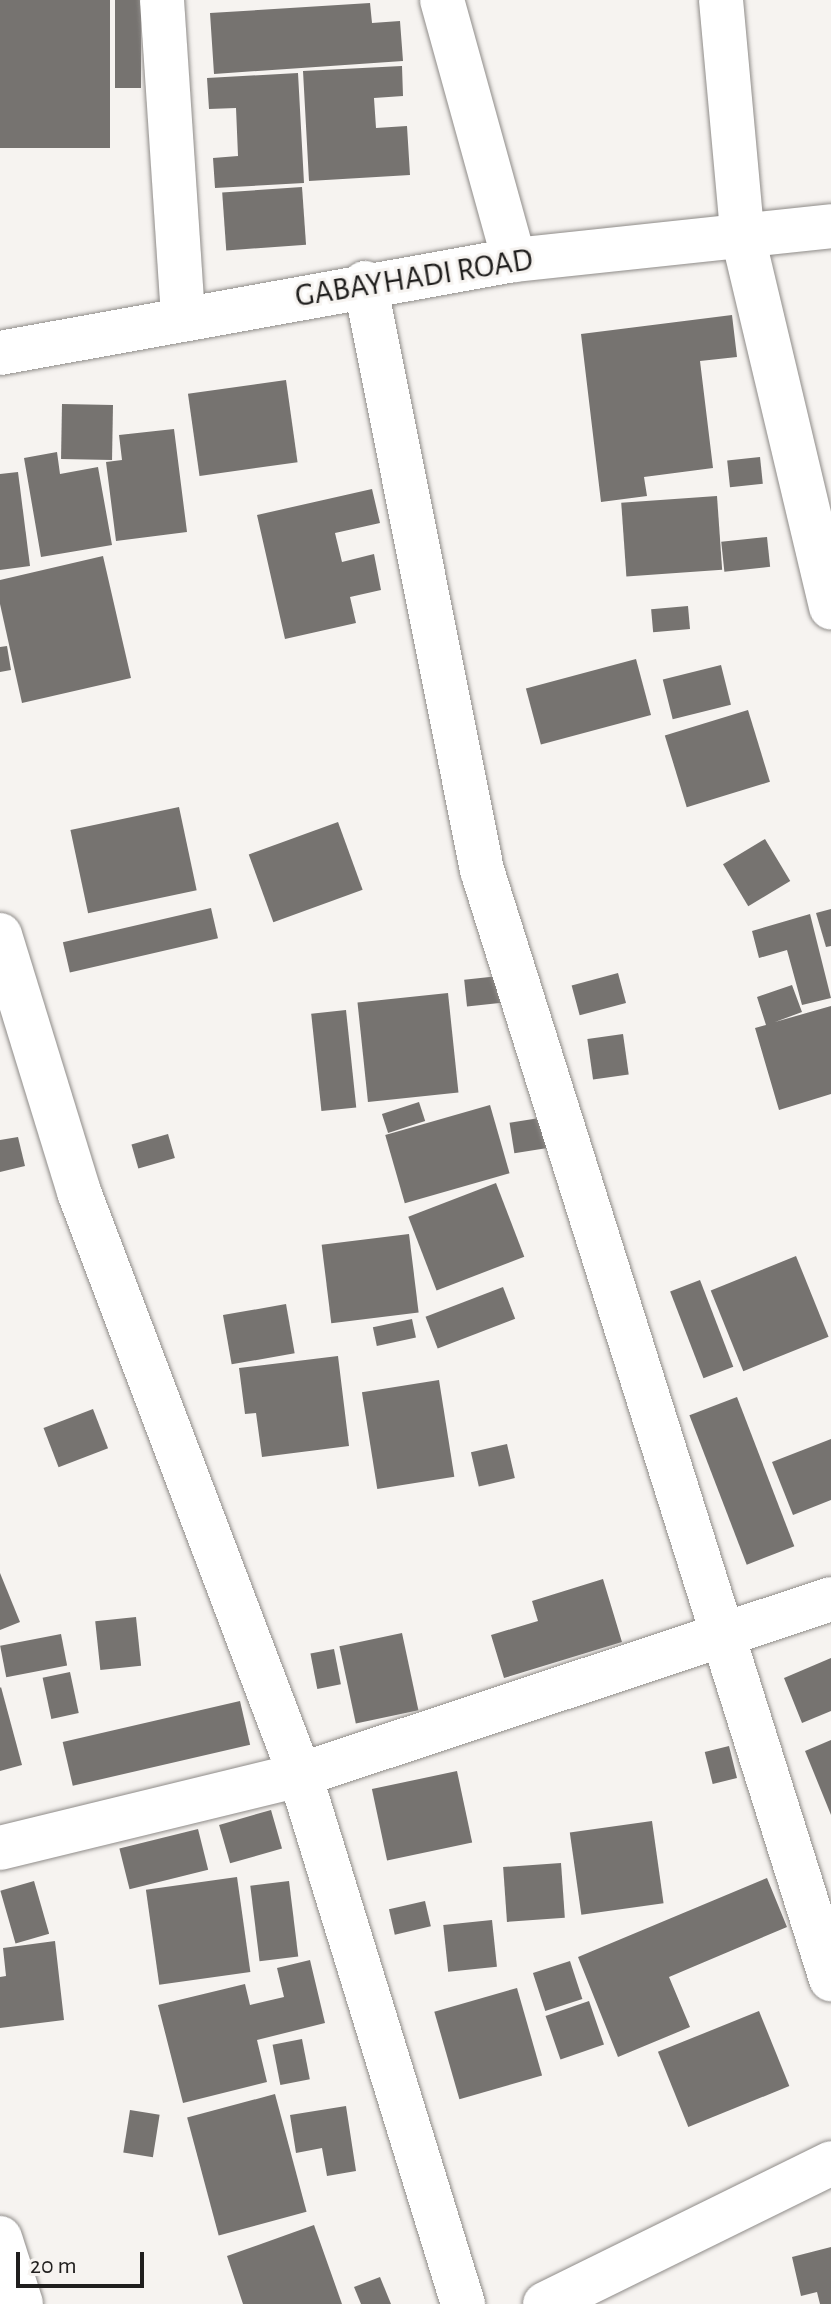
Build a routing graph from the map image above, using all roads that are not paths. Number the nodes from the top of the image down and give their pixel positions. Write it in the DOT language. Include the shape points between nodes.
graph roads {
  1 [pos="162,0"];
  2 [pos="442,0"];
  3 [pos="721,0"];
  4 [pos="831,226"];
  5 [pos="742,233"];
  6 [pos="514,260"];
  7 [pos="365,283"];
  8 [pos="183,318"];
  9 [pos="0,353"];
  10 [pos="831,608"];
  11 [pos="0,935"];
  12 [pos="831,1599"];
  13 [pos="722,1636"];
  14 [pos="300,1775"];
  15 [pos="0,1848"];
  16 [pos="831,1979"];
  17 [pos="831,2163"];
  18 [pos="0,2238"];
  19 [pos="21,2304"];
  20 [pos="463,2304"];
  21 [pos="545,2304"];
  1 -- 8 [label="street"];
  2 -- 6 [label="street"];
  3 -- 5 [label="street"];
  4 -- 5 [label="street, GABAYHADI ROAD"];
  5 -- 6 [label="street, GABAYHADI ROAD"];
  5 -- 10 [label="street"];
  6 -- 7 [label="street, GABAYHADI ROAD"];
  7 -- 8 [label="street, GABAYHADI ROAD"];
  7 -- 13 [label="street" via="482,870"];
  8 -- 9 [label="street, GABAYHADI ROAD"];
  11 -- 14 [label="street" via="95,1237"];
  12 -- 13 [label="street"];
  13 -- 14 [label="street"];
  13 -- 16 [label="street"];
  14 -- 15 [label="street"];
  14 -- 20 [label="street"];
  17 -- 21 [label="street"];
  18 -- 19 [label="street"];
}
